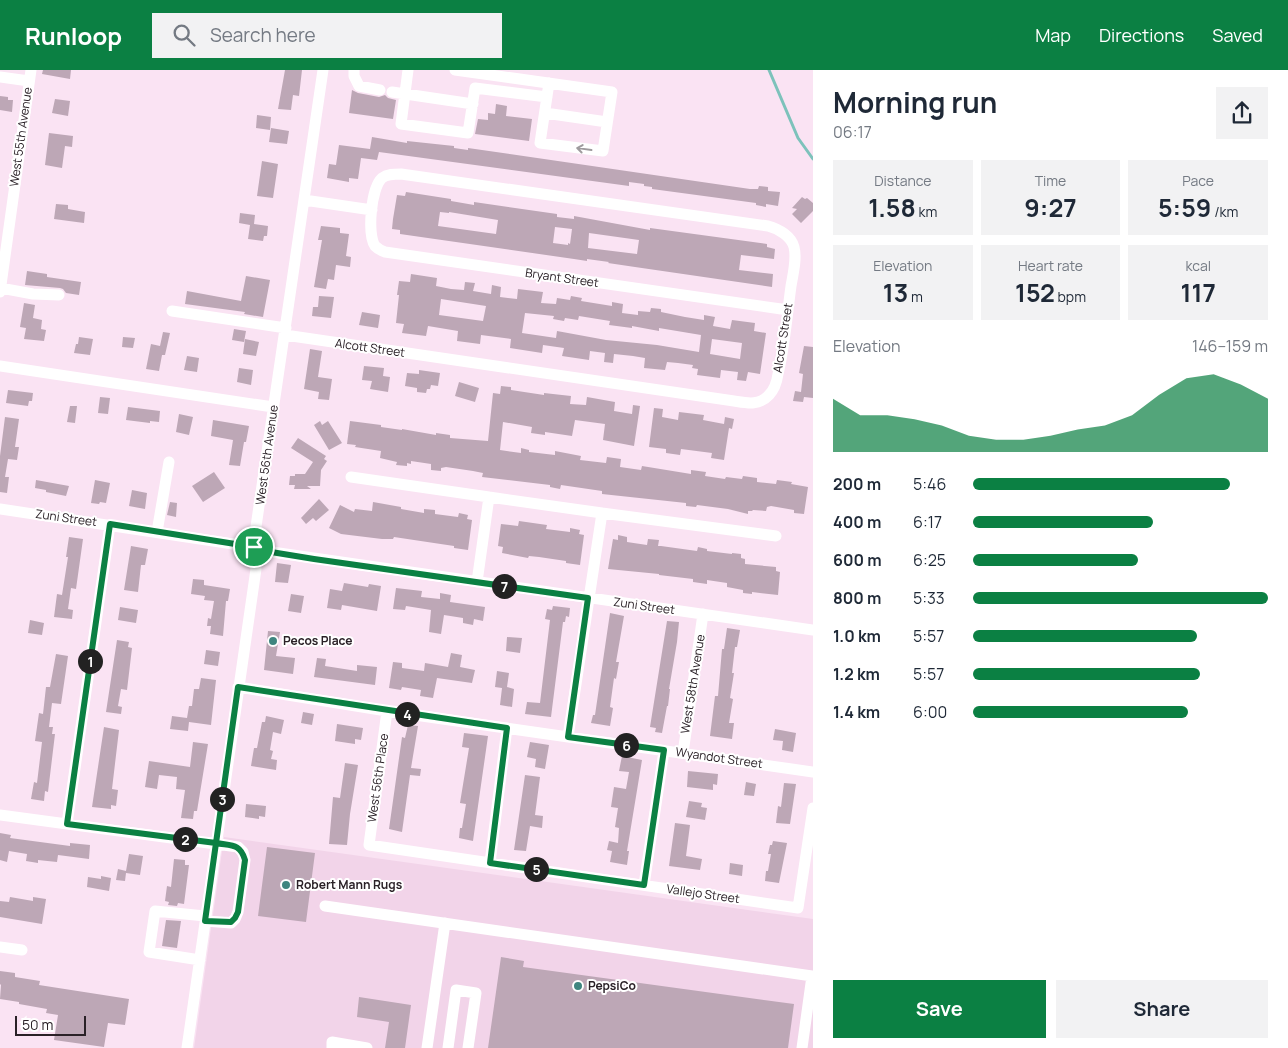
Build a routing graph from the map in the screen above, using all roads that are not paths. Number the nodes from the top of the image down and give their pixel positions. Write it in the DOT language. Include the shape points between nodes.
graph roads {
  1 [pos="324,70"];
  2 [pos="354,70"];
  3 [pos="408,70"];
  4 [pos="455,70"];
  5 [pos="30,75"];
  6 [pos="0,77"];
  7 [pos="549,83"];
  8 [pos="405,95"];
  9 [pos="547,97"];
  10 [pos="473,104"];
  11 [pos="544,113"];
  12 [pos="607,122"];
  13 [pos="304,200"];
  14 [pos="372,210"];
  15 [pos="4,224"];
  16 [pos="0,288"];
  17 [pos="0,292"];
  18 [pos="59,295"];
  19 [pos="788,310"];
  20 [pos="172,311"];
  21 [pos="285,331"];
  22 [pos="0,366"];
  23 [pos="273,407"];
  24 [pos="169,462"];
  25 [pos="351,477"];
  26 [pos="489,497"];
  27 [pos="0,509"];
  28 [pos="602,513"];
  29 [pos="110,524"];
  30 [pos="157,532"];
  31 [pos="776,536"];
  32 [pos="254,547"];
  33 [pos="477,582"];
  34 [pos="588,598"];
  35 [pos="703,614"];
  36 [pos="813,630"];
  37 [pos="238,687"];
  38 [pos="387,711"];
  39 [pos="507,728"];
  40 [pos="568,737"];
  41 [pos="664,750"];
  42 [pos="683,753"];
  43 [pos="813,772"];
  44 [pos="813,808"];
  45 [pos="0,815"];
  46 [pos="67,824"];
  47 [pos="216,843"];
  48 [pos="369,845"];
  49 [pos="490,863"];
  50 [pos="644,885"];
  51 [pos="325,906"];
  52 [pos="205,919"];
  53 [pos="445,923"];
  54 [pos="0,947"];
  55 [pos="22,950"];
  56 [pos="200,960"];
  57 [pos="186,1048"];
  58 [pos="332,1048"];
  59 [pos="367,1048"];
  60 [pos="427,1048"];
  61 [pos="448,1048"];
  62 [pos="468,1048"];
  63 [pos="802,1048"];
  1 -- 13 [label="street, West 56th Avenue"];
  2 -- 8 [label="street" via="360,86"];
  3 -- 8 [label="street"];
  4 -- 7 [label="street"];
  5 -- 6 [label="street"];
  5 -- 15 [label="street, West 55th Avenue"];
  7 -- 9 [label="street"];
  7 -- 12 [label="street" via="612,92"];
  8 -- 10 [label="street"];
  8 -- 10 [label="street" via="401,124 468,133"];
  9 -- 10 [label="street" via="476,88"];
  9 -- 11 [label="street"];
  11 -- 12 [label="street"];
  12 -- 11 [label="street, one-way" via="603,151 540,143"];
  13 -- 14 [label="street"];
  13 -- 21 [label="street, West 56th Avenue"];
  14 -- 19 [label="street, Bryant Street" via="372,238 377,248 385,252"];
  14 -- 19 [label="street, Alcott Street" via="381,179 390,174 401,174 768,226 784,234 794,247"];
  15 -- 16 [label="street, West 55th Avenue"];
  16 -- 17 [label="street, West 55th Avenue"];
  16 -- 18 [label="street"];
  19 -- 21 [label="street, Alcott Street" via="775,385 763,400 753,403"];
  20 -- 21 [label="street, Alcott Street"];
  21 -- 23 [label="street, West 56th Avenue"];
  22 -- 23 [label="street"];
  23 -- 32 [label="street, West 56th Avenue"];
  24 -- 30 [label="street"];
  25 -- 26 [label="street"];
  26 -- 28 [label="street"];
  26 -- 33 [label="street"];
  27 -- 29 [label="street, Zuni Street"];
  28 -- 31 [label="street"];
  28 -- 34 [label="street"];
  29 -- 30 [label="street, Zuni Street"];
  29 -- 46 [label="street"];
  30 -- 32 [label="street, Zuni Street"];
  32 -- 33 [label="street, Zuni Street"];
  32 -- 37 [label="street, West 56th Avenue" via="256,569"];
  33 -- 34 [label="street, Zuni Street"];
  34 -- 35 [label="street, Zuni Street"];
  34 -- 40 [label="street"];
  35 -- 36 [label="street, Zuni Street"];
  35 -- 42 [label="street, West 58th Avenue"];
  37 -- 38 [label="street, Wyandot Street"];
  37 -- 47 [label="street, West 56th Avenue"];
  38 -- 39 [label="street, Wyandot Street"];
  38 -- 48 [label="street, West 56th Place"];
  39 -- 40 [label="street, Wyandot Street"];
  39 -- 49 [label="street"];
  40 -- 41 [label="street, Wyandot Street"];
  41 -- 42 [label="street, Wyandot Street"];
  41 -- 50 [label="street"];
  42 -- 43 [label="street, Wyandot Street"];
  44 -- 50 [label="street, Vallejo Street" via="798,908"];
  45 -- 46 [label="street"];
  46 -- 47 [label="street"];
  47 -- 52 [label="street, West 56th Avenue"];
  47 -- 52 [label="street" via="238,847 243,852 245,860 238,912 231,922"];
  48 -- 49 [label="street, Vallejo Street"];
  49 -- 50 [label="street, Vallejo Street"];
  51 -- 53 [label="street"];
  52 -- 56 [label="street, West 56th Avenue"];
  52 -- 56 [label="street" via="155,911 149,952"];
  53 -- 60 [label="street"];
  53 -- 63 [label="street" via="812,976"];
  54 -- 55 [label="street"];
  56 -- 57 [label="street, West 56th Avenue"];
  58 -- 59 [label="street" via="332,1042"];
  61 -- 62 [label="street" via="456,990 476,993"];
}
